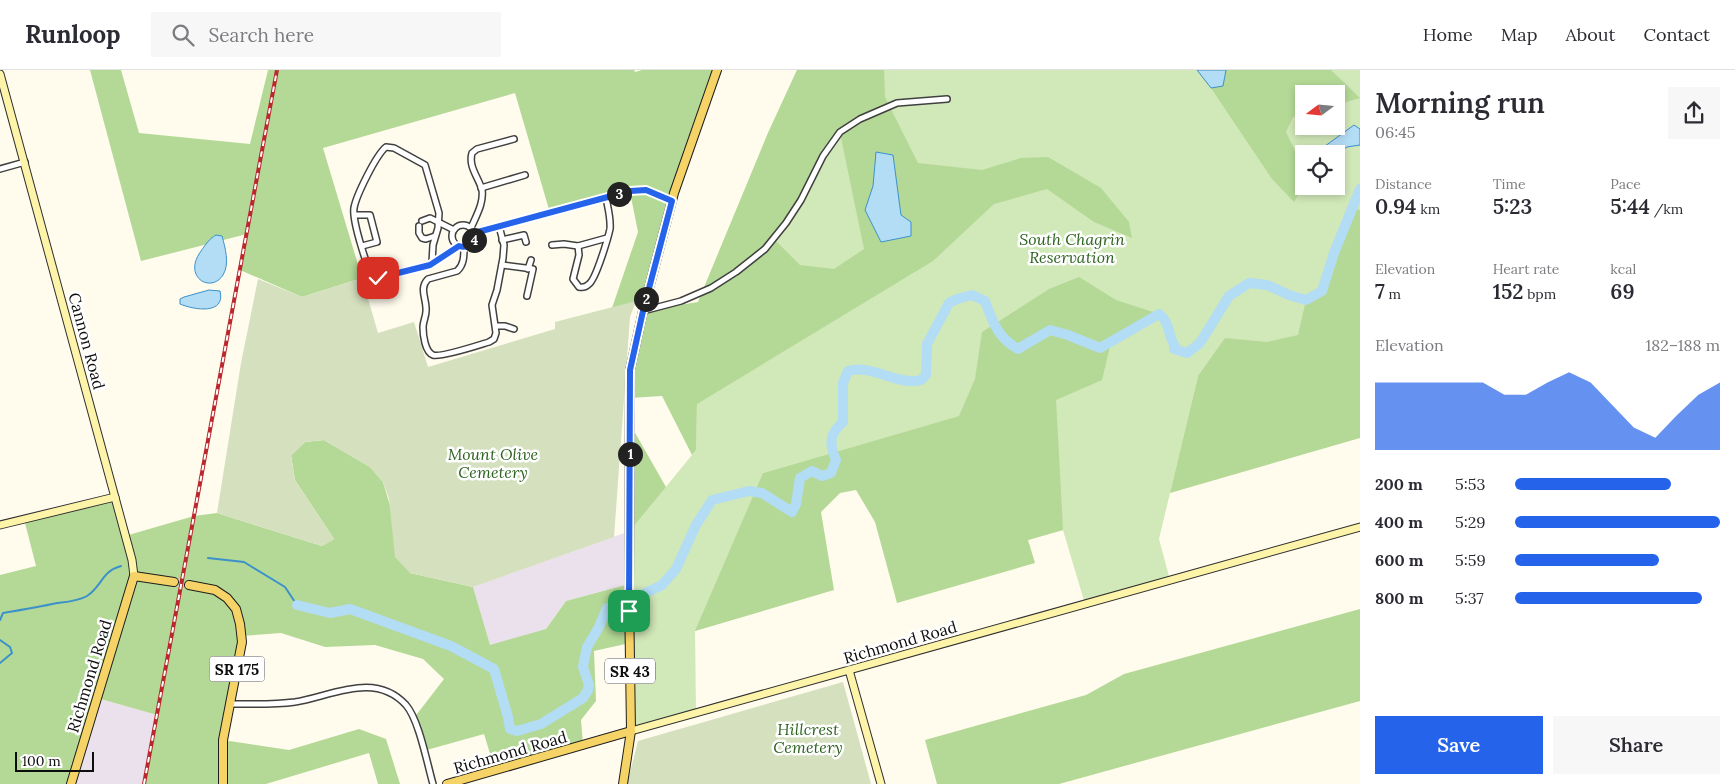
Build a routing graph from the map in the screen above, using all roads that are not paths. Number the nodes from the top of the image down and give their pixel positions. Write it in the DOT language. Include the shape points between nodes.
graph roads {
  1 [pos="717,70"];
  2 [pos="0,74"];
  3 [pos="947,99"];
  4 [pos="514,139"];
  5 [pos="24,162"];
  6 [pos="0,169"];
  7 [pos="525,175"];
  8 [pos="481,188"];
  9 [pos="606,198"];
  10 [pos="672,201"];
  11 [pos="355,215"];
  12 [pos="438,222"];
  13 [pos="499,226"];
  14 [pos="471,228"];
  15 [pos="454,230"];
  16 [pos="474,233"];
  17 [pos="435,236"];
  18 [pos="607,238"];
  19 [pos="502,240"];
  20 [pos="526,242"];
  21 [pos="552,245"];
  22 [pos="362,246"];
  23 [pos="578,246"];
  24 [pos="461,247"];
  25 [pos="530,260"];
  26 [pos="432,263"];
  27 [pos="502,265"];
  28 [pos="528,268"];
  29 [pos="527,296"];
  30 [pos="643,311"];
  31 [pos="496,326"];
  32 [pos="514,329"];
  33 [pos="114,497"];
  34 [pos="0,526"];
  35 [pos="1360,527"];
  36 [pos="134,576"];
  37 [pos="174,582"];
  38 [pos="189,585"];
  39 [pos="849,670"];
  40 [pos="230,704"];
  41 [pos="631,731"];
  42 [pos="71,784"];
  43 [pos="223,784"];
  44 [pos="433,784"];
  45 [pos="447,784"];
  46 [pos="624,784"];
  47 [pos="881,784"];
  1 -- 10 [label="main road, SR 43"];
  2 -- 5 [label="street, Cannon Road"];
  3 -- 30 [label="street" via="897,103 840,132 823,156 801,200 765,249 711,288 681,301"];
  4 -- 8 [label="street" via="472,153 471,161"];
  5 -- 6 [label="street"];
  5 -- 33 [label="street, Cannon Road"];
  7 -- 8 [label="street"];
  8 -- 14 [label="street" via="481,202"];
  9 -- 10 [label="street" via="646,190"];
  9 -- 13 [label="street"];
  9 -- 18 [label="street" via="610,228"];
  10 -- 30 [label="main road, SR 43"];
  11 -- 12 [label="street" via="360,193 386,147 426,164 439,213"];
  11 -- 22 [label="street"];
  11 -- 22 [label="street" via="370,215 377,242"];
  12 -- 15 [label="street"];
  12 -- 17 [label="street"];
  12 -- 17 [label="street" via="430,218 420,224 422,238"];
  13 -- 16 [label="street"];
  13 -- 19 [label="street"];
  14 -- 15 [label="street" via="462,225"];
  14 -- 16 [label="street"];
  15 -- 24 [label="street" via="452,239"];
  16 -- 24 [label="street" via="472,243"];
  17 -- 26 [label="street"];
  18 -- 23 [label="street"];
  18 -- 23 [label="street" via="595,276 583,288 578,287 573,279"];
  19 -- 20 [label="street" via="524,235"];
  19 -- 27 [label="street"];
  21 -- 23 [label="street"];
  22 -- 26 [label="street" via="368,271 374,279"];
  24 -- 26 [label="street"];
  24 -- 31 [label="street" via="463,262 460,269 428,279 424,286 427,309 423,334 429,353 441,356 489,342 496,336"];
  25 -- 28 [label="street"];
  27 -- 28 [label="street"];
  27 -- 31 [label="street" via="492,305"];
  28 -- 29 [label="street" via="533,269"];
  30 -- 41 [label="main road, SR 43" via="630,370"];
  31 -- 32 [label="street"];
  33 -- 34 [label="street"];
  33 -- 36 [label="street, Cannon Road"];
  35 -- 39 [label="street, Richmond Road"];
  36 -- 37 [label="main road"];
  36 -- 42 [label="main road, Richmond Road"];
  38 -- 40 [label="main road, SR 175" via="215,590 236,609 242,642"];
  39 -- 41 [label="street, Richmond Road"];
  39 -- 47 [label="street"];
  40 -- 43 [label="main road, SR 175" via="223,740"];
  40 -- 44 [label="street" via="276,704 368,686 380,688 396,696 414,718"];
  41 -- 45 [label="main road, Richmond Road"];
  41 -- 46 [label="main road, SR 43"];
}
